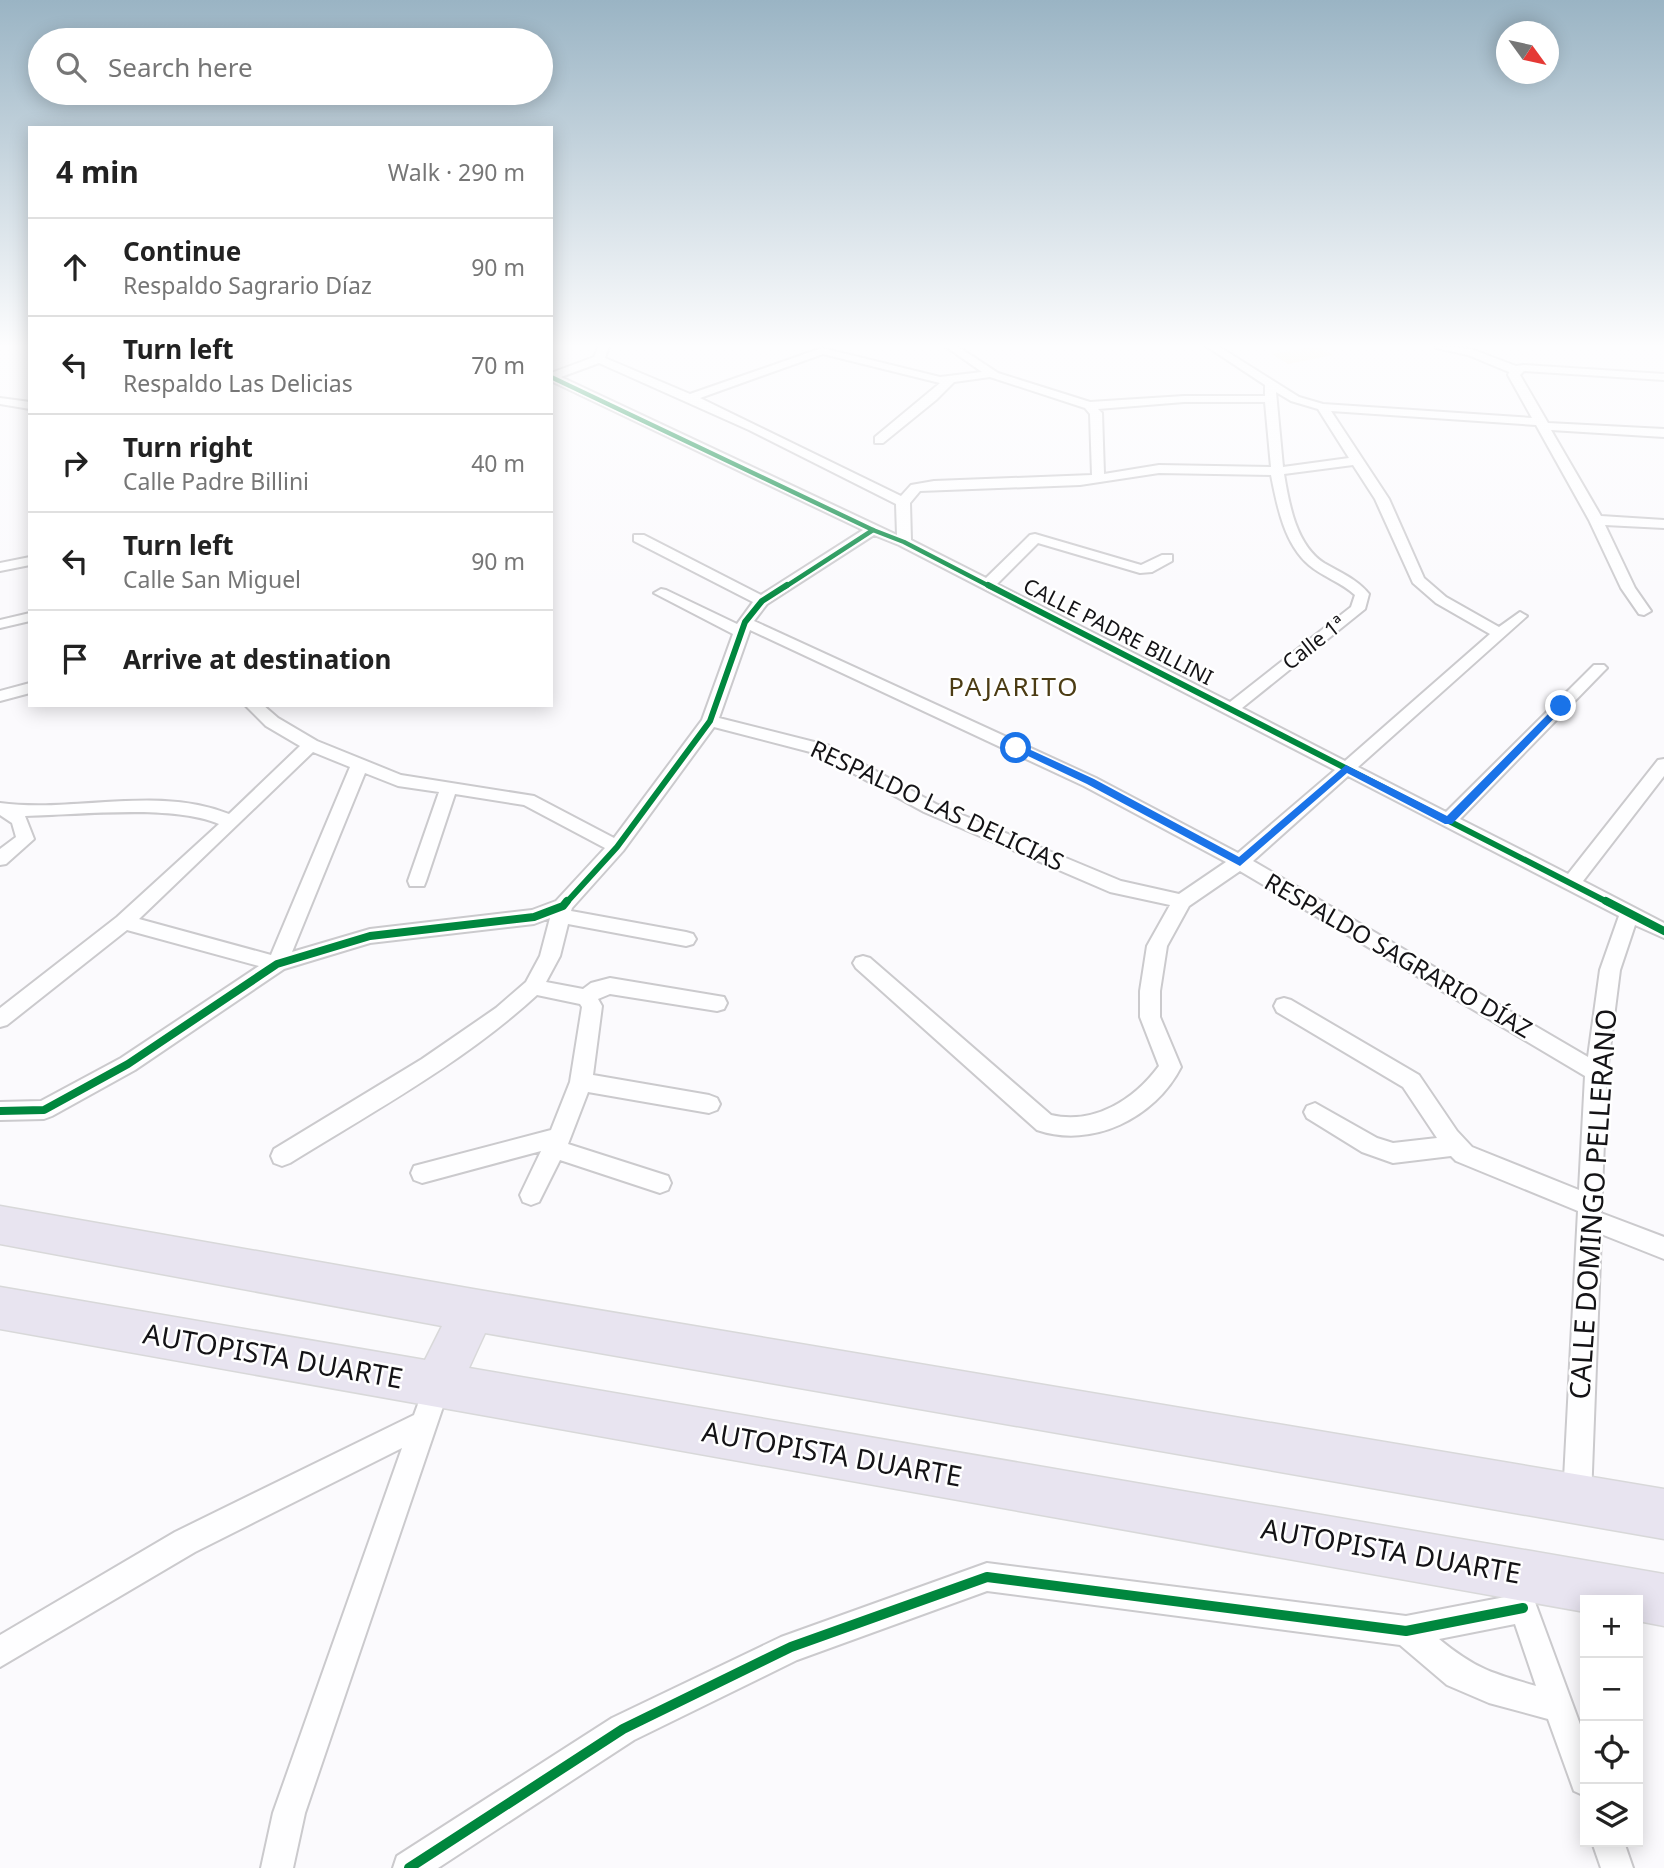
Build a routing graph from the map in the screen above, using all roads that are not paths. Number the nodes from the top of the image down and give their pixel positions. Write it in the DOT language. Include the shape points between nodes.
graph roads {
  1 [pos="669,433"];
  2 [pos="768,433"];
  3 [pos="888,433"];
  4 [pos="1097,433"];
  5 [pos="1275,433"];
  6 [pos="1338,433"];
  7 [pos="1548,433"];
  8 [pos="879,440"];
  9 [pos="1354,460"];
  10 [pos="1279,471"];
  11 [pos="1098,478"];
  12 [pos="903,502"];
  13 [pos="1596,520"];
  14 [pos="1664,524"];
  15 [pos="873,530"];
  16 [pos="639,538"];
  17 [pos="904,542"];
  18 [pos="1167,558"];
  19 [pos="28,561"];
  20 [pos="0,568"];
  21 [pos="987,585"];
  22 [pos="661,593"];
  23 [pos="762,601"];
  24 [pos="1644,611"];
  25 [pos="1520,616"];
  26 [pos="28,617"];
  27 [pos="0,624"];
  28 [pos="743,627"];
  29 [pos="1499,633"];
  30 [pos="1599,668"];
  31 [pos="28,689"];
  32 [pos="0,696"];
  33 [pos="255,707"];
  34 [pos="1231,709"];
  35 [pos="710,721"];
  36 [pos="311,745"];
  37 [pos="360,764"];
  38 [pos="1664,764"];
  39 [pos="1346,768"];
  40 [pos="449,787"];
  41 [pos="4,809"];
  42 [pos="1448,821"];
  43 [pos="232,822"];
  44 [pos="617,847"];
  45 [pos="0,859"];
  46 [pos="1240,862"];
  47 [pos="417,881"];
  48 [pos="1571,883"];
  49 [pos="1182,901"];
  50 [pos="562,911"];
  51 [pos="1630,913"];
  52 [pos="124,922"];
  53 [pos="1664,931"];
  54 [pos="686,939"];
  55 [pos="863,963"];
  56 [pos="278,964"];
  57 [pos="533,987"];
  58 [pos="586,997"];
  59 [pos="717,1003"];
  60 [pos="1284,1006"];
  61 [pos="0,1019"];
  62 [pos="1596,1072"];
  63 [pos="581,1082"];
  64 [pos="709,1104"];
  65 [pos="0,1111"];
  66 [pos="1315,1112"];
  67 [pos="557,1143"];
  68 [pos="1453,1146"];
  69 [pos="282,1156"];
  70 [pos="422,1173"];
  71 [pos="660,1183"];
  72 [pos="531,1195"];
  73 [pos="1589,1212"];
  74 [pos="0,1225"];
  75 [pos="1664,1248"];
  76 [pos="0,1308"];
  77 [pos="473,1310"];
  78 [pos="431,1404"];
  79 [pos="1577,1499"];
  80 [pos="1664,1514"];
  81 [pos="1517,1590"];
  82 [pos="1664,1600"];
  83 [pos="1406,1631"];
  84 [pos="0,1652"];
  85 [pos="1559,1707"];
  86 [pos="1580,1766"];
  87 [pos="1610,1847"];
  88 [pos="277,1868"];
  89 [pos="409,1868"];
  90 [pos="1617,1868"];
  1 -- 15 [label="street, CALLE PADRE BILLINI"];
  2 -- 12 [label="street"];
  3 -- 8 [label="street"];
  4 -- 11 [label="street"];
  5 -- 10 [label="street, Calle 1ª"];
  6 -- 9 [label="street"];
  7 -- 13 [label="street"];
  9 -- 10 [label="street"];
  9 -- 29 [label="street" via="1382,499 1418,580 1441,600"];
  10 -- 11 [label="street" via="1159,469"];
  10 -- 34 [label="street, Calle 1ª" via="1284,512 1298,544 1311,561 1362,594 1358,609"];
  11 -- 12 [label="street" via="934,485 916,488"];
  12 -- 17 [label="street"];
  13 -- 14 [label="street"];
  13 -- 24 [label="street"];
  15 -- 17 [label="street, CALLE PADRE BILLINI"];
  15 -- 23 [label="street"];
  16 -- 23 [label="street"];
  17 -- 21 [label="street, CALLE PADRE BILLINI"];
  18 -- 21 [label="street" via="1140,569 1035,538"];
  19 -- 20 [label="street"];
  21 -- 34 [label="street, CALLE PADRE BILLINI"];
  22 -- 28 [label="street, RESPALDO SAGRARIO DÍAZ"];
  23 -- 28 [label="street"];
  25 -- 29 [label="street"];
  26 -- 27 [label="street"];
  28 -- 35 [label="street"];
  28 -- 46 [label="street, RESPALDO SAGRARIO DÍAZ" via="1090,782"];
  29 -- 39 [label="street"];
  30 -- 42 [label="street"];
  31 -- 32 [label="street"];
  33 -- 36 [label="street"];
  34 -- 39 [label="street, CALLE PADRE BILLINI"];
  35 -- 44 [label="street"];
  35 -- 49 [label="street, RESPALDO LAS DELICIAS" via="824,750 930,808 1117,887"];
  36 -- 37 [label="street"];
  36 -- 43 [label="street"];
  37 -- 40 [label="street" via="404,782"];
  37 -- 56 [label="street"];
  38 -- 48 [label="street"];
  39 -- 42 [label="street, CALLE PADRE BILLINI"];
  39 -- 46 [label="street"];
  40 -- 44 [label="street" via="528,800"];
  40 -- 47 [label="street"];
  41 -- 43 [label="street" via="166,807 205,811"];
  41 -- 45 [label="street" via="22,823 25,839"];
  42 -- 48 [label="street, CALLE PADRE BILLINI"];
  43 -- 52 [label="street"];
  44 -- 50 [label="street"];
  46 -- 49 [label="street"];
  46 -- 62 [label="street, RESPALDO SAGRARIO DÍAZ"];
  48 -- 51 [label="street, CALLE PADRE BILLINI"];
  49 -- 55 [label="street" via="1157,946 1150,991 1150,1017 1170,1068 1135,1105 1109,1120 1075,1128 1045,1123"];
  50 -- 54 [label="street"];
  50 -- 56 [label="street" via="370,936"];
  50 -- 57 [label="street" via="550,956"];
  51 -- 53 [label="street, CALLE PADRE BILLINI"];
  51 -- 62 [label="street, CALLE DOMINGO PELLERANO" via="1610,970"];
  52 -- 56 [label="street"];
  52 -- 61 [label="street"];
  56 -- 65 [label="street" via="128,1064 44,1110"];
  57 -- 58 [label="street"];
  57 -- 69 [label="street" via="439,1058"];
  58 -- 59 [label="street" via="610,986"];
  58 -- 63 [label="street" via="593,1006"];
  60 -- 68 [label="street" via="1411,1081 1425,1095"];
  62 -- 73 [label="street, CALLE DOMINGO PELLERANO"];
  63 -- 64 [label="street"];
  63 -- 67 [label="street"];
  66 -- 68 [label="street" via="1393,1153"];
  67 -- 70 [label="street"];
  67 -- 71 [label="street"];
  67 -- 72 [label="street"];
  68 -- 73 [label="street"];
  73 -- 75 [label="street"];
  73 -- 79 [label="street, CALLE DOMINGO PELLERANO"];
  74 -- 77 [label="highway"];
  76 -- 78 [label="highway, AUTOPISTA DUARTE"];
  77 -- 78 [label="highway"];
  77 -- 79 [label="highway"];
  78 -- 81 [label="highway, AUTOPISTA DUARTE"];
  78 -- 84 [label="street"];
  78 -- 88 [label="street" via="289,1813"];
  79 -- 80 [label="highway"];
  81 -- 82 [label="highway, AUTOPISTA DUARTE"];
  81 -- 83 [label="street"];
  81 -- 85 [label="street"];
  83 -- 85 [label="street" via="1458,1674 1489,1688"];
  83 -- 89 [label="street" via="987,1577 791,1647 623,1729"];
  85 -- 86 [label="street"];
  87 -- 90 [label="street"];
}
